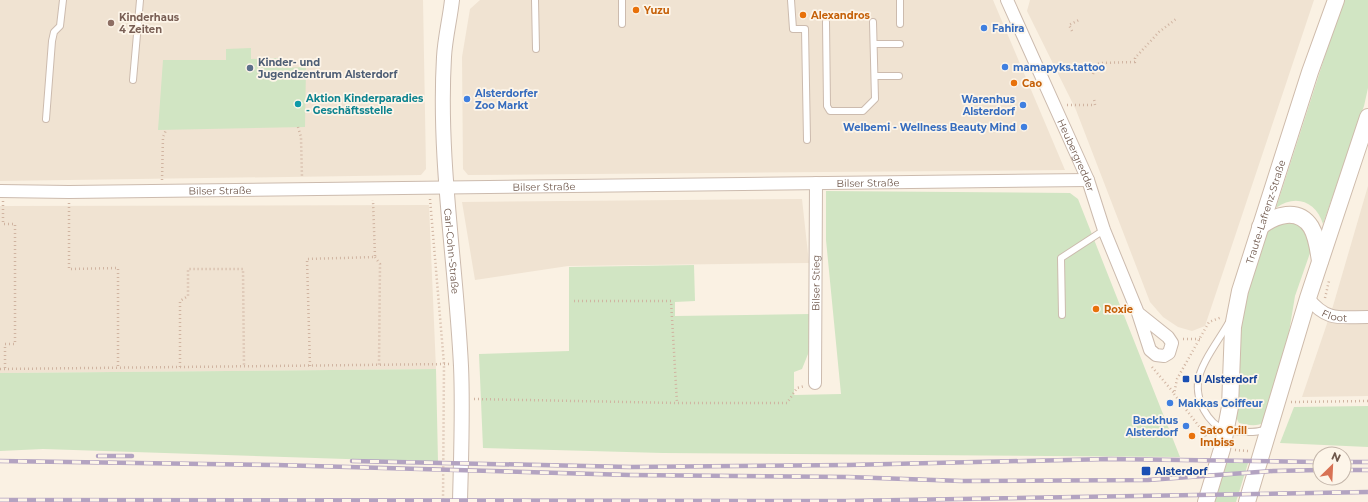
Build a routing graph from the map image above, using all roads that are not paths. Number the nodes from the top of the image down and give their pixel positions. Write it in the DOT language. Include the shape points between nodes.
graph roads {
  1 [pos="63,0"];
  2 [pos="140,0"];
  3 [pos="452,0"];
  4 [pos="535,0"];
  5 [pos="622,0"];
  6 [pos="791,0"];
  7 [pos="900,0"];
  8 [pos="1007,0"];
  9 [pos="1336,0"];
  10 [pos="826,22"];
  11 [pos="873,22"];
  12 [pos="622,24"];
  13 [pos="900,24"];
  14 [pos="874,44"];
  15 [pos="900,44"];
  16 [pos="536,49"];
  17 [pos="874,76"];
  18 [pos="899,76"];
  19 [pos="133,80"];
  20 [pos="1368,117"];
  21 [pos="46,119"];
  22 [pos="807,140"];
  23 [pos="1088,180"];
  24 [pos="816,183"];
  25 [pos="446,187"];
  26 [pos="1,191"];
  27 [pos="1260,227"];
  28 [pos="1104,230"];
  29 [pos="1320,262"];
  30 [pos="1308,298"];
  31 [pos="1235,312"];
  32 [pos="1138,313"];
  33 [pos="1062,315"];
  34 [pos="1368,317"];
  35 [pos="815,383"];
  36 [pos="1270,426"];
  37 [pos="1226,430"];
  38 [pos="460,502"];
  39 [pos="1206,502"];
  40 [pos="1246,502"];
  1 -- 21 [label="lane" via="60,26 54,32 52,41"];
  2 -- 19 [label="lane"];
  3 -- 25 [label="street, Carl-Cohn-Straße" via="444,57"];
  4 -- 16 [label="lane"];
  5 -- 12 [label="lane"];
  6 -- 22 [label="lane" via="793,29 805,29"];
  7 -- 13 [label="lane"];
  8 -- 23 [label="street, Heubergredder"];
  9 -- 27 [label="main road, Traute-Lafrenz-Straße"];
  10 -- 17 [label="lane" via="827,106 830,111 863,110 875,99"];
  11 -- 14 [label="lane"];
  14 -- 15 [label="lane"];
  14 -- 17 [label="lane"];
  17 -- 18 [label="lane"];
  20 -- 29 [label="main road"];
  23 -- 24 [label="street, Bilser Straße"];
  23 -- 28 [label="street, Heubergredder"];
  24 -- 25 [label="street, Bilser Straße"];
  24 -- 35 [label="street, Bilser Stieg"];
  25 -- 26 [label="street, Bilser Straße"];
  25 -- 38 [label="street, Carl-Cohn-Straße" via="462,399"];
  27 -- 29 [label="main road" via="1272,218 1286,214 1303,219 1314,235"];
  27 -- 31 [label="main road, Traute-Lafrenz-Straße"];
  28 -- 32 [label="street, Heubergredder"];
  28 -- 33 [label="lane" via="1061,258"];
  29 -- 30 [label="main road"];
  30 -- 34 [label="street, Floot" via="1314,307 1326,315"];
  30 -- 36 [label="main road"];
  31 -- 37 [label="main road, Traute-Lafrenz-Straße" via="1230,407"];
  31 -- 37 [label="lane" via="1198,381 1203,408 1215,424"];
  32 -- 32 [label="street, Heubergredder" via="1150,350 1156,355 1164,356 1169,353 1172,343 1168,337"];
  36 -- 37 [label="lane" via="1260,431"];
  36 -- 40 [label="main road"];
  37 -- 39 [label="main road, Traute-Lafrenz-Straße"];
}
